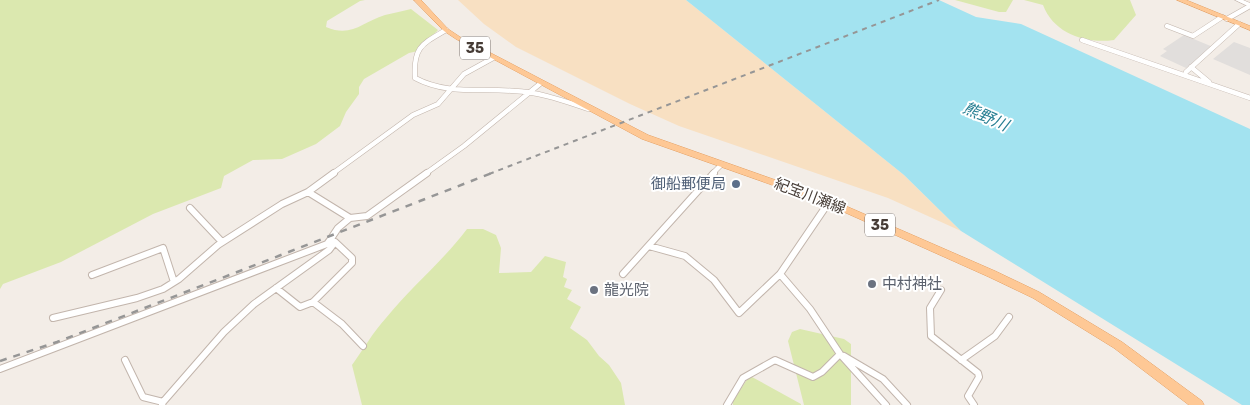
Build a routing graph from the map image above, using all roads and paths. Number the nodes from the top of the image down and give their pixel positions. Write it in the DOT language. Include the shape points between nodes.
graph roads {
  1 [pos="417,0"];
  2 [pos="1180,0"];
  3 [pos="1238,0"];
  4 [pos="1250,5"];
  5 [pos="1224,18"];
  6 [pos="1239,24"];
  7 [pos="1167,26"];
  8 [pos="1250,28"];
  9 [pos="446,30"];
  10 [pos="1082,40"];
  11 [pos="493,58"];
  12 [pos="1191,67"];
  13 [pos="1186,72"];
  14 [pos="541,83"];
  15 [pos="1212,85"];
  16 [pos="451,91"];
  17 [pos="528,92"];
  18 [pos="1250,98"];
  19 [pos="597,112"];
  20 [pos="721,165"];
  21 [pos="308,192"];
  22 [pos="829,202"];
  23 [pos="190,208"];
  24 [pos="350,218"];
  25 [pos="332,241"];
  26 [pos="222,242"];
  27 [pos="648,246"];
  28 [pos="622,274"];
  29 [pos="780,274"];
  30 [pos="92,276"];
  31 [pos="174,282"];
  32 [pos="276,288"];
  33 [pos="941,290"];
  34 [pos="313,302"];
  35 [pos="1009,317"];
  36 [pos="53,318"];
  37 [pos="363,346"];
  38 [pos="840,354"];
  39 [pos="124,360"];
  40 [pos="961,360"];
  41 [pos="0,368"];
  42 [pos="163,404"];
  43 [pos="727,405"];
  44 [pos="886,405"];
  45 [pos="907,405"];
  46 [pos="974,405"];
  47 [pos="1198,405"];
  1 -- 9 [label="main road, 紀宝川瀬線 / 35"];
  2 -- 5 [label="main road"];
  3 -- 4 [label="street"];
  4 -- 5 [label="street"];
  5 -- 6 [label="main road"];
  5 -- 7 [label="street" via="1194,36"];
  6 -- 8 [label="main road"];
  6 -- 12 [label="street"];
  9 -- 11 [label="main road, 紀宝川瀬線 / 35"];
  9 -- 16 [label="street" via="419,46 412,59 414,78 426,86"];
  10 -- 15 [label="street"];
  11 -- 14 [label="main road, 紀宝川瀬線 / 35"];
  11 -- 16 [label="street" via="464,74"];
  12 -- 13 [label="street"];
  12 -- 15 [label="street"];
  14 -- 17 [label="street"];
  14 -- 19 [label="main road, 紀宝川瀬線 / 35"];
  15 -- 18 [label="street"];
  16 -- 17 [label="street"];
  16 -- 21 [label="street" via="438,104 413,115"];
  17 -- 19 [label="street"];
  17 -- 24 [label="street" via="464,146 403,191 366,216"];
  19 -- 20 [label="main road, 紀宝川瀬線 / 35" via="645,137"];
  20 -- 22 [label="main road, 紀宝川瀬線 / 35"];
  20 -- 27 [label="street"];
  21 -- 24 [label="street"];
  21 -- 26 [label="street" via="282,204"];
  22 -- 29 [label="street"];
  22 -- 47 [label="main road, 紀宝川瀬線 / 35" via="1036,295 1118,345"];
  23 -- 26 [label="street"];
  24 -- 25 [label="street" via="338,228"];
  25 -- 32 [label="street" via="329,250"];
  25 -- 34 [label="street" via="352,258 352,263"];
  25 -- 41 [label="street"];
  26 -- 31 [label="street"];
  27 -- 28 [label="street"];
  27 -- 29 [label="street" via="685,256 714,280 739,313"];
  29 -- 38 [label="street" via="810,309"];
  30 -- 31 [label="street" via="163,248"];
  31 -- 36 [label="street" via="137,298"];
  32 -- 34 [label="street" via="300,307"];
  32 -- 42 [label="street" via="224,332"];
  33 -- 40 [label="street" via="930,308 931,336"];
  34 -- 37 [label="street" via="342,324"];
  35 -- 40 [label="street" via="1003,330 992,340"];
  38 -- 43 [label="street" via="813,377 775,360 744,378"];
  38 -- 44 [label="street"];
  38 -- 45 [label="street" via="883,379"];
  39 -- 42 [label="street" via="143,397"];
  40 -- 46 [label="street" via="980,377 968,396"];
}
